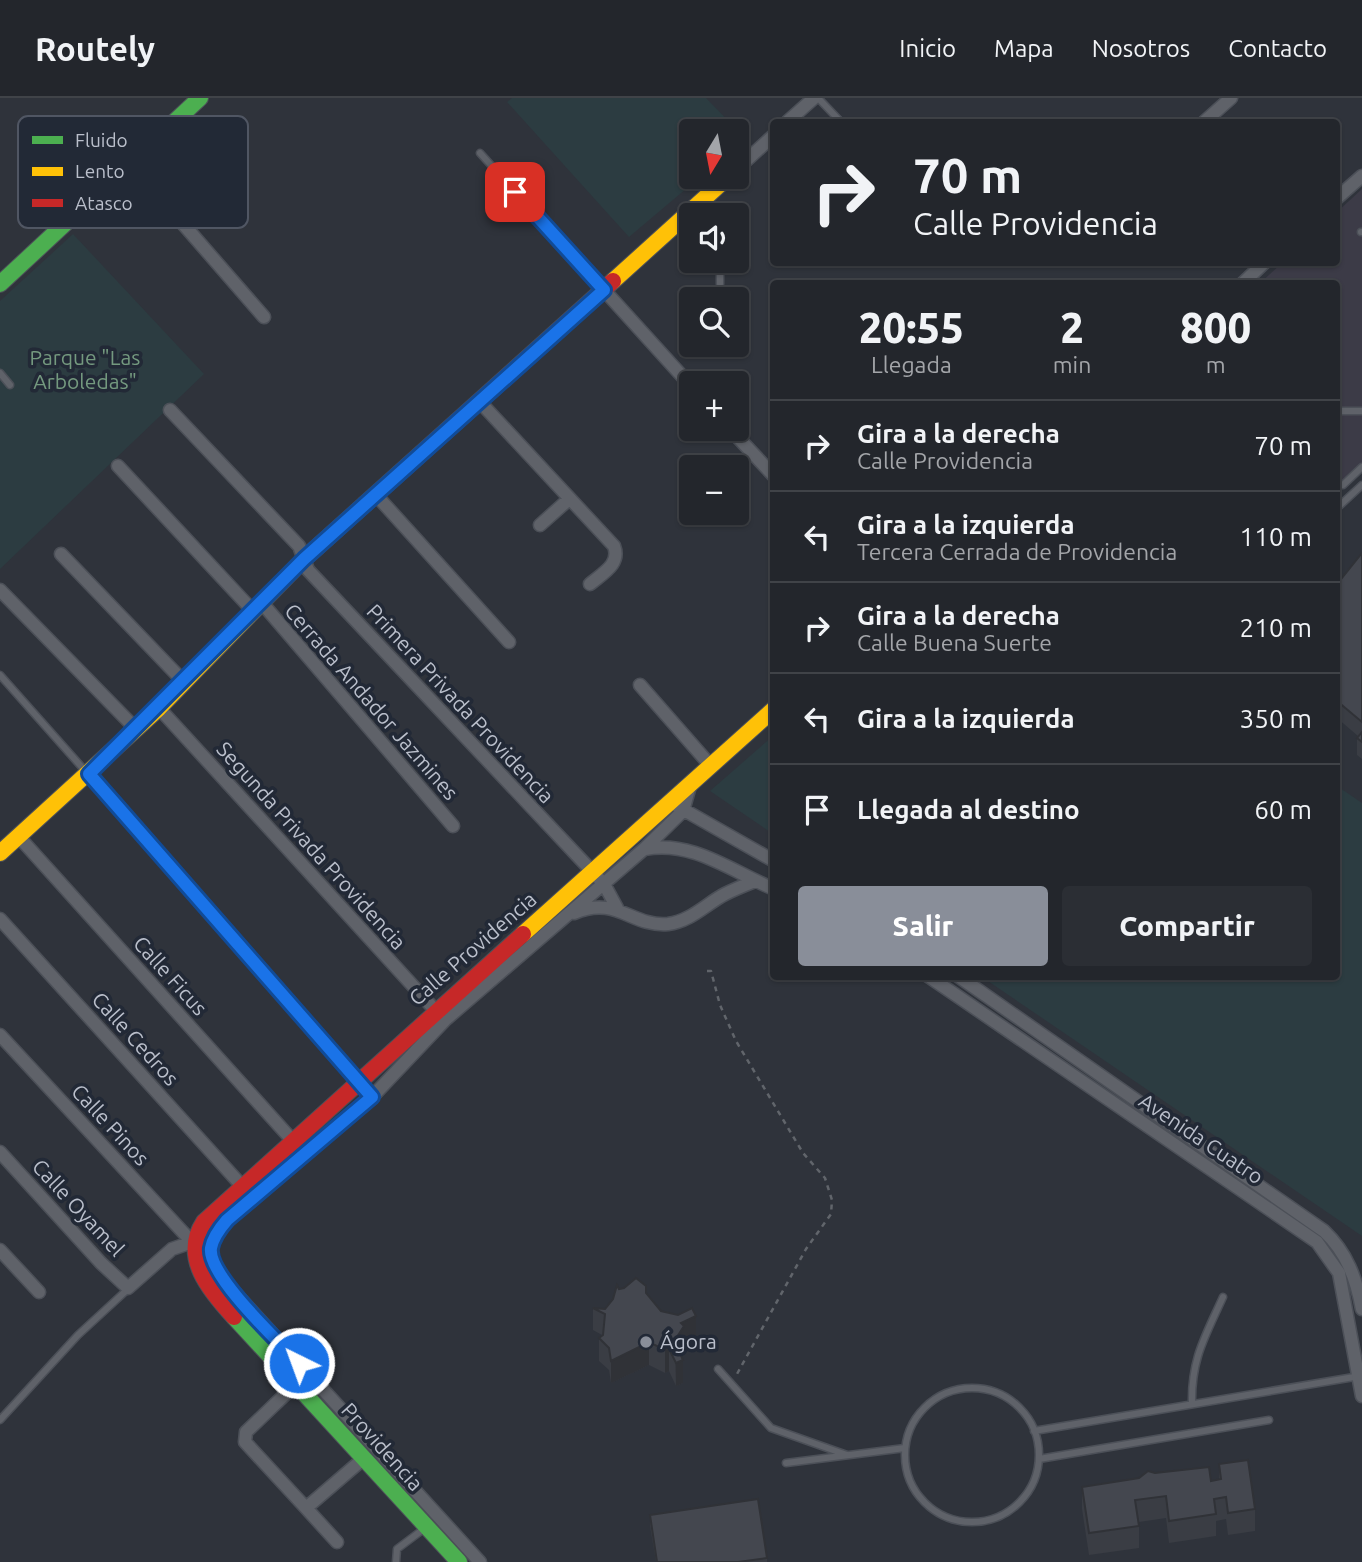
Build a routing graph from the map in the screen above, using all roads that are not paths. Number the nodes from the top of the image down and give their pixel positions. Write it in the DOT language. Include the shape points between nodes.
graph roads {
  1 [pos="200,98"];
  2 [pos="816,98"];
  3 [pos="1231,98"];
  4 [pos="181,116"];
  5 [pos="791,119"];
  6 [pos="838,119"];
  7 [pos="1206,119"];
  8 [pos="770,139"];
  9 [pos="480,153"];
  10 [pos="749,158"];
  11 [pos="1362,176"];
  12 [pos="717,189"];
  13 [pos="1340,195"];
  14 [pos="705,203"];
  15 [pos="679,227"];
  16 [pos="61,228"];
  17 [pos="187,228"];
  18 [pos="1261,266"];
  19 [pos="720,273"];
  20 [pos="1246,280"];
  21 [pos="0,284"];
  22 [pos="720,284"];
  23 [pos="604,290"];
  24 [pos="264,317"];
  25 [pos="0,373"];
  26 [pos="679,373"];
  27 [pos="10,385"];
  28 [pos="480,402"];
  29 [pos="170,410"];
  30 [pos="1340,411"];
  31 [pos="1362,411"];
  32 [pos="741,441"];
  33 [pos="118,466"];
  34 [pos="1362,467"];
  35 [pos="770,472"];
  36 [pos="1340,485"];
  37 [pos="1362,485"];
  38 [pos="377,496"];
  39 [pos="568,500"];
  40 [pos="1340,505"];
  41 [pos="540,525"];
  42 [pos="61,554"];
  43 [pos="304,559"];
  44 [pos="590,584"];
  45 [pos="0,590"];
  46 [pos="258,608"];
  47 [pos="509,642"];
  48 [pos="0,675"];
  49 [pos="184,682"];
  50 [pos="640,685"];
  51 [pos="159,708"];
  52 [pos="770,712"];
  53 [pos="136,729"];
  54 [pos="710,765"];
  55 [pos="89,774"];
  56 [pos="677,806"];
  57 [pos="453,826"];
  58 [pos="19,837"];
  59 [pos="2,848"];
  60 [pos="644,849"];
  61 [pos="770,859"];
  62 [pos="598,878"];
  63 [pos="755,881"];
  64 [pos="770,887"];
  65 [pos="617,908"];
  66 [pos="0,919"];
  67 [pos="561,919"];
  68 [pos="934,980"];
  69 [pos="964,980"];
  70 [pos="435,1010"];
  71 [pos="0,1035"];
  72 [pos="1102,1076"];
  73 [pos="358,1081"];
  74 [pos="1094,1089"];
  75 [pos="372,1097"];
  76 [pos="293,1141"];
  77 [pos="0,1152"];
  78 [pos="242,1186"];
  79 [pos="192,1242"];
  80 [pos="0,1250"];
  81 [pos="128,1288"];
  82 [pos="39,1292"];
  83 [pos="1223,1297"];
  84 [pos="1362,1309"];
  85 [pos="718,1369"];
  86 [pos="1360,1376"];
  87 [pos="297,1383"];
  88 [pos="1362,1396"];
  89 [pos="1192,1404"];
  90 [pos="0,1420"];
  91 [pos="1269,1420"];
  92 [pos="1034,1431"];
  93 [pos="905,1448"];
  94 [pos="847,1455"];
  95 [pos="363,1459"];
  96 [pos="1039,1459"];
  97 [pos="786,1463"];
  98 [pos="306,1508"];
  99 [pos="427,1527"];
  100 [pos="337,1542"];
  101 [pos="396,1562"];
  102 [pos="459,1562"];
  103 [pos="480,1562"];
  1 -- 4 [label="street"];
  2 -- 5 [label="street"];
  2 -- 6 [label="lane"];
  3 -- 7 [label="street"];
  8 -- 10 [label="street"];
  9 -- 23 [label="lane"];
  11 -- 13 [label="street"];
  12 -- 14 [label="street"];
  15 -- 23 [label="street"];
  16 -- 21 [label="street"];
  17 -- 24 [label="street"];
  18 -- 20 [label="street"];
  19 -- 22 [label="lane"];
  23 -- 26 [label="street"];
  23 -- 28 [label="street"];
  25 -- 27 [label="lane"];
  28 -- 38 [label="street"];
  28 -- 39 [label="street"];
  29 -- 43 [label="street, Primera Privada Providencia" via="299,546"];
  30 -- 31 [label="lane"];
  32 -- 35 [label="street"];
  33 -- 46 [label="street, Cerrada Andador Jazmines"];
  34 -- 36 [label="lane"];
  37 -- 40 [label="lane"];
  38 -- 43 [label="street"];
  38 -- 47 [label="street"];
  39 -- 41 [label="street"];
  39 -- 44 [label="street" via="617,555 615,563"];
  42 -- 49 [label="street"];
  43 -- 46 [label="street"];
  43 -- 62 [label="street, Primera Privada Providencia" via="308,570"];
  45 -- 53 [label="street"];
  46 -- 49 [label="street"];
  46 -- 57 [label="street, Cerrada Andador Jazmines"];
  48 -- 55 [label="lane"];
  49 -- 51 [label="street"];
  50 -- 54 [label="street"];
  51 -- 53 [label="street"];
  51 -- 70 [label="street, Segunda Privada Providencia"];
  52 -- 54 [label="street, Calle Providencia"];
  53 -- 55 [label="street"];
  54 -- 56 [label="street, Calle Providencia" via="691,783"];
  55 -- 58 [label="street"];
  55 -- 73 [label="street"];
  56 -- 60 [label="street, Calle Providencia"];
  56 -- 61 [label="street"];
  56 -- 62 [label="street, Calle Providencia"];
  58 -- 59 [label="street"];
  58 -- 76 [label="street, Calle Ficus"];
  60 -- 62 [label="street, Calle Providencia"];
  60 -- 63 [label="street" via="676,847 699,853"];
  62 -- 65 [label="street, Primera Privada Providencia"];
  62 -- 67 [label="street, Calle Providencia"];
  62 -- 70 [label="street, Calle Providencia"];
  63 -- 64 [label="street"];
  63 -- 65 [label="street" via="668,923 644,921"];
  65 -- 67 [label="street" via="587,908"];
  66 -- 78 [label="street, Calle Cedros"];
  67 -- 75 [label="street, Calle Providencia" via="445,1020"];
  68 -- 74 [label="street, Avenida Cuatro"];
  69 -- 72 [label="street, Avenida Cuatro"];
  70 -- 73 [label="street, Calle Providencia"];
  71 -- 79 [label="street, Calle Pinos"];
  72 -- 74 [label="street"];
  72 -- 84 [label="street, Avenida Cuatro" via="1324,1231 1349,1262"];
  73 -- 75 [label="street"];
  73 -- 76 [label="street, Calle Providencia"];
  74 -- 86 [label="street, Avenida Cuatro" via="1317,1242 1339,1273"];
  75 -- 103 [label="street, Calle Providencia" via="227,1220 211,1249 213,1263 227,1284"];
  76 -- 78 [label="street, Calle Providencia"];
  77 -- 81 [label="street, Calle Oyamel"];
  78 -- 79 [label="street, Calle Providencia" via="202,1223"];
  79 -- 81 [label="street" via="172,1249"];
  79 -- 87 [label="street, Providencia" via="194,1258 211,1292"];
  80 -- 82 [label="street"];
  81 -- 90 [label="lane"];
  83 -- 89 [label="lane" via="1191,1375"];
  85 -- 94 [label="lane" via="771,1428"];
  86 -- 88 [label="street, Avenida Cuatro"];
  86 -- 89 [label="lane"];
  87 -- 95 [label="street, Providencia"];
  87 -- 98 [label="street" via="244,1437"];
  89 -- 92 [label="lane"];
  91 -- 96 [label="lane"];
  92 -- 93 [label="lane" via="1019,1409 998,1393 962,1389 945,1393 924,1409 909,1431"];
  92 -- 96 [label="lane"];
  93 -- 94 [label="lane"];
  93 -- 96 [label="lane" via="906,1469 927,1505 966,1522 1007,1512 1034,1480"];
  94 -- 97 [label="lane"];
  95 -- 98 [label="street"];
  95 -- 99 [label="street, Providencia"];
  98 -- 100 [label="street"];
  99 -- 101 [label="lane" via="397,1549"];
  99 -- 102 [label="street, Providencia"];
}
